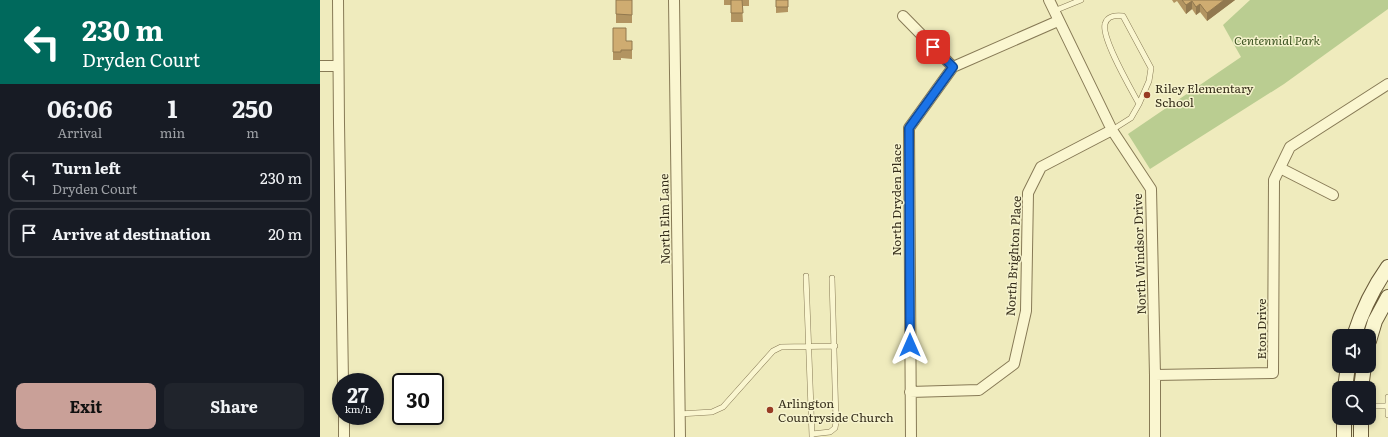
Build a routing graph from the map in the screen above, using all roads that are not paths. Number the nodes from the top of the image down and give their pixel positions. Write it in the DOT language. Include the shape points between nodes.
graph roads {
  1 [pos="338,0"];
  2 [pos="674,0"];
  3 [pos="1049,0"];
  4 [pos="1080,0"];
  5 [pos="903,16"];
  6 [pos="1056,16"];
  7 [pos="320,66"];
  8 [pos="338,66"];
  9 [pos="953,67"];
  10 [pos="1388,84"];
  11 [pos="1139,104"];
  12 [pos="1112,130"];
  13 [pos="1280,168"];
  14 [pos="1333,195"];
  15 [pos="1388,267"];
  16 [pos="806,276"];
  17 [pos="832,278"];
  18 [pos="1388,297"];
  19 [pos="1356,329"];
  20 [pos="1373,329"];
  21 [pos="809,346"];
  22 [pos="835,346"];
  23 [pos="343,373"];
  24 [pos="1155,375"];
  25 [pos="910,392"];
  26 [pos="1388,397"];
  27 [pos="1376,406"];
  28 [pos="1388,406"];
  29 [pos="679,414"];
  30 [pos="1388,415"];
  31 [pos="344,425"];
  32 [pos="1344,425"];
  33 [pos="1361,425"];
  34 [pos="812,435"];
  35 [pos="344,437"];
  36 [pos="680,437"];
  37 [pos="911,437"];
  38 [pos="1155,437"];
  39 [pos="1344,437"];
  40 [pos="1361,437"];
  1 -- 8 [label="street"];
  2 -- 29 [label="street, North Elm Lane"];
  3 -- 6 [label="street, North Windsor Drive"];
  4 -- 6 [label="lane"];
  5 -- 9 [label="street"];
  6 -- 9 [label="street"];
  6 -- 12 [label="street, North Windsor Drive"];
  7 -- 8 [label="street"];
  8 -- 23 [label="street"];
  9 -- 25 [label="street, North Dryden Place" via="909,128"];
  10 -- 13 [label="street, Eton Drive" via="1290,147"];
  11 -- 11 [label="lane" via="1149,81 1151,68 1123,16 1116,15 1108,18 1105,23 1107,41"];
  11 -- 12 [label="lane" via="1131,118"];
  12 -- 24 [label="street, North Windsor Drive" via="1151,189"];
  12 -- 25 [label="street, North Brighton Place" via="1041,167 1028,192 1026,311 1014,364 979,390"];
  13 -- 14 [label="street"];
  13 -- 24 [label="street, Eton Drive" via="1274,180 1273,373"];
  15 -- 19 [label="main road" via="1369,297"];
  16 -- 21 [label="lane"];
  17 -- 22 [label="lane"];
  18 -- 20 [label="main road"];
  21 -- 22 [label="lane"];
  21 -- 29 [label="lane" via="781,347 773,351 723,407 712,412"];
  21 -- 34 [label="lane"];
  22 -- 34 [label="lane" via="835,428 830,432"];
  24 -- 38 [label="street, North Windsor Drive"];
  25 -- 37 [label="street, North Dryden Place"];
  26 -- 28 [label="lane"];
  27 -- 28 [label="lane"];
  28 -- 30 [label="lane"];
  29 -- 36 [label="street, North Elm Lane"];
  31 -- 35 [label="street"];
  32 -- 39 [label="main road"];
  33 -- 40 [label="main road"];
}
